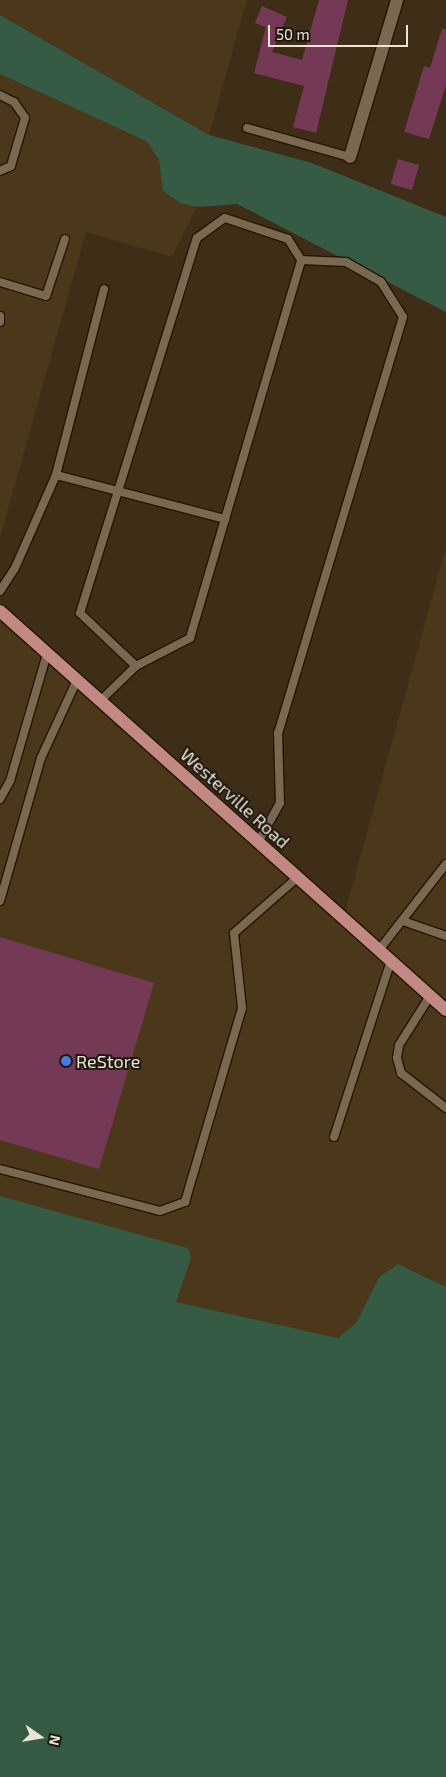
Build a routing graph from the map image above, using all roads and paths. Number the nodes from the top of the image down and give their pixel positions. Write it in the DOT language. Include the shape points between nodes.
graph roads {
  1 [pos="397,0"];
  2 [pos="0,95"];
  3 [pos="247,128"];
  4 [pos="350,157"];
  5 [pos="0,171"];
  6 [pos="65,238"];
  7 [pos="301,260"];
  8 [pos="0,282"];
  9 [pos="104,289"];
  10 [pos="0,316"];
  11 [pos="0,322"];
  12 [pos="56,475"];
  13 [pos="118,490"];
  14 [pos="225,519"];
  15 [pos="0,591"];
  16 [pos="0,612"];
  17 [pos="47,654"];
  18 [pos="136,666"];
  19 [pos="77,680"];
  20 [pos="100,701"];
  21 [pos="0,799"];
  22 [pos="258,842"];
  23 [pos="446,864"];
  24 [pos="298,878"];
  25 [pos="0,901"];
  26 [pos="403,921"];
  27 [pos="446,936"];
  28 [pos="379,950"];
  29 [pos="391,961"];
  30 [pos="430,996"];
  31 [pos="446,1010"];
  32 [pos="446,1108"];
  33 [pos="334,1137"];
  34 [pos="0,1169"];
  1 -- 4 [label="street"];
  2 -- 5 [label="lane" via="14,102 25,118 11,166"];
  3 -- 4 [label="lane"];
  6 -- 8 [label="lane" via="46,296"];
  7 -- 13 [label="lane" via="288,239 225,218 197,238"];
  7 -- 14 [label="lane"];
  7 -- 22 [label="lane" via="346,262 381,282 403,318 278,733 280,803"];
  9 -- 12 [label="lane"];
  10 -- 11 [label="lane"];
  12 -- 13 [label="lane"];
  12 -- 15 [label="lane" via="15,568"];
  13 -- 14 [label="lane"];
  13 -- 18 [label="lane" via="80,613"];
  14 -- 18 [label="lane" via="190,638"];
  16 -- 17 [label="main road, Westerville Road"];
  17 -- 19 [label="main road, Westerville Road"];
  17 -- 21 [label="lane" via="10,781"];
  18 -- 20 [label="lane"];
  19 -- 20 [label="main road, Westerville Road"];
  19 -- 25 [label="lane" via="42,758"];
  20 -- 22 [label="main road, Westerville Road"];
  22 -- 24 [label="main road, Westerville Road"];
  23 -- 26 [label="lane"];
  24 -- 28 [label="main road, Westerville Road"];
  24 -- 34 [label="lane" via="234,933 242,1008 185,1202 160,1211"];
  26 -- 27 [label="lane"];
  26 -- 28 [label="lane"];
  28 -- 29 [label="main road, Westerville Road"];
  29 -- 30 [label="main road, Westerville Road"];
  29 -- 33 [label="lane"];
  30 -- 31 [label="main road, Westerville Road"];
  30 -- 32 [label="lane" via="399,1045 397,1058 401,1073"];
}
